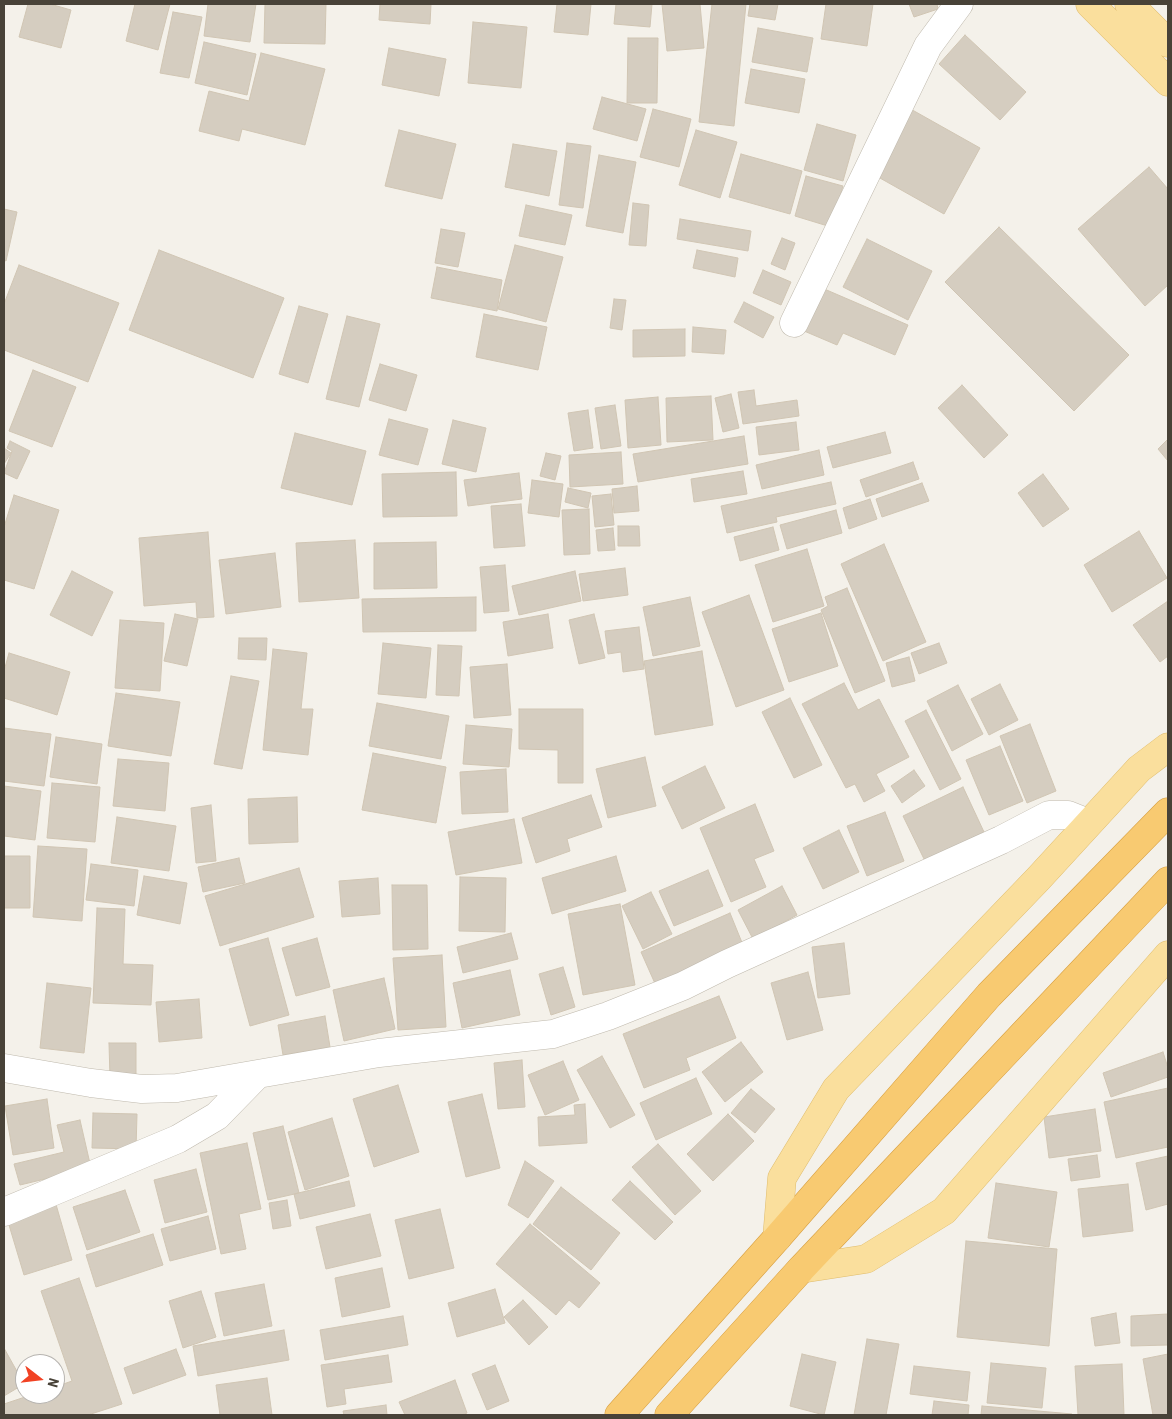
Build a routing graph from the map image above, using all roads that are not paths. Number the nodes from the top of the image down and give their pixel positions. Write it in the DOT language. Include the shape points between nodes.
graph roads {
  1 [pos="959,4"];
  2 [pos="1090,4"];
  3 [pos="1129,4"];
  4 [pos="1168,43"];
  5 [pos="1168,82"];
  6 [pos="794,323"];
  7 [pos="1168,747"];
  8 [pos="1168,812"];
  9 [pos="1088,823"];
  10 [pos="1168,880"];
  11 [pos="1168,954"];
  12 [pos="4,1068"];
  13 [pos="256,1076"];
  14 [pos="4,1212"];
  15 [pos="777,1238"];
  16 [pos="801,1269"];
  17 [pos="619,1415"];
  18 [pos="670,1415"];
  1 -- 6 [label="street" via="928,46"];
  2 -- 5 [label="main road"];
  3 -- 4 [label="main road"];
  7 -- 9 [label="main road" via="1139,769"];
  8 -- 15 [label="highway" via="989,995"];
  9 -- 13 [label="street" via="1068,815 1049,815 683,986 553,1034 379,1054"];
  9 -- 15 [label="main road" via="836,1090 782,1178"];
  10 -- 16 [label="highway"];
  11 -- 16 [label="main road" via="944,1211 866,1260"];
  12 -- 13 [label="street" via="142,1089 177,1088"];
  13 -- 14 [label="street" via="217,1116 178,1139"];
  15 -- 17 [label="highway"];
  16 -- 18 [label="highway"];
}
